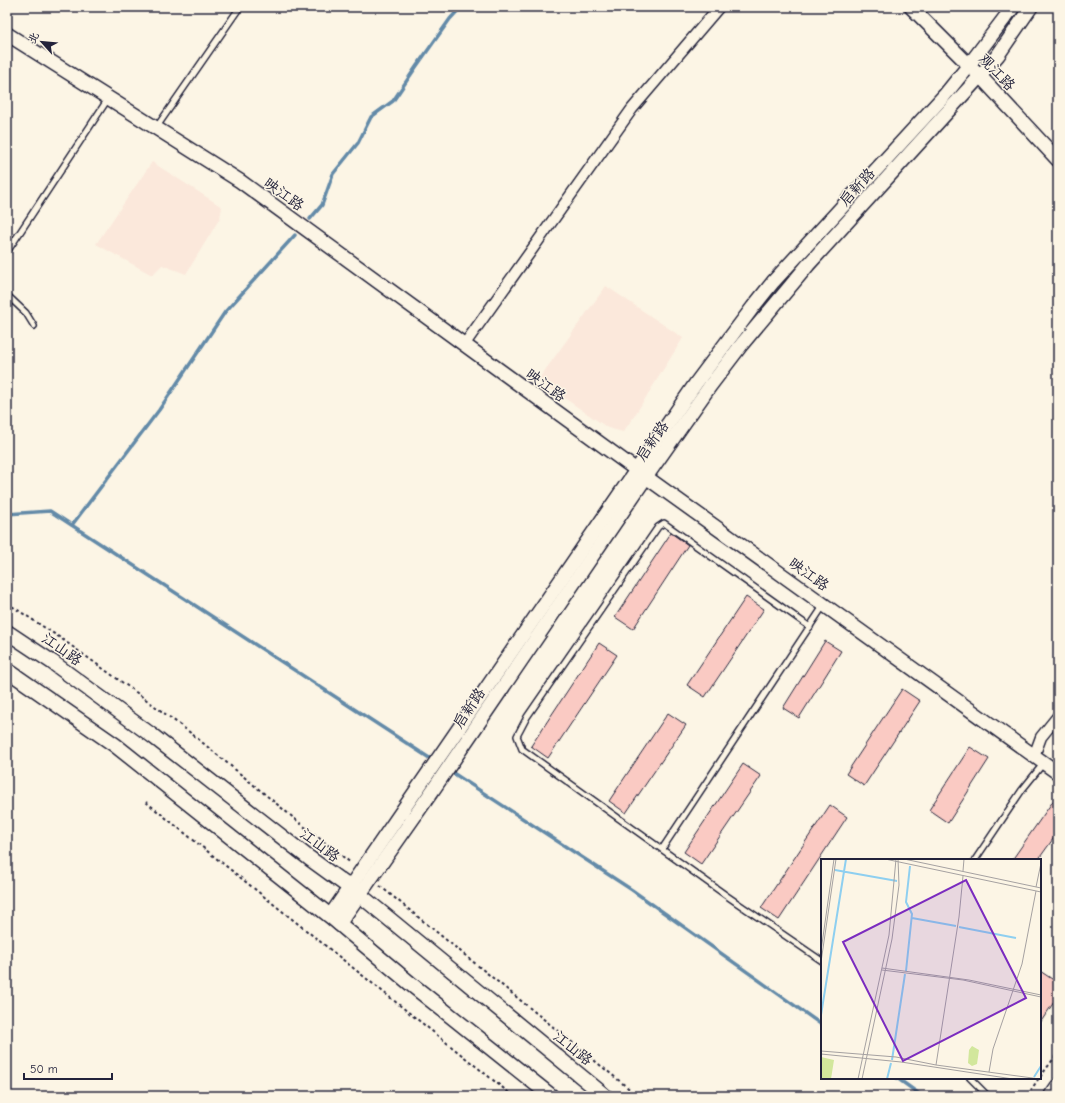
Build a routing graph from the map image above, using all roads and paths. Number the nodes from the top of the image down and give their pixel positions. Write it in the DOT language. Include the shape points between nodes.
graph roads {
  1 [pos="240,7"];
  2 [pos="719,7"];
  3 [pos="911,7"];
  4 [pos="1013,7"];
  5 [pos="1031,7"];
  6 [pos="7,34"];
  7 [pos="969,65"];
  8 [pos="980,76"];
  9 [pos="109,98"];
  10 [pos="156,128"];
  11 [pos="1058,160"];
  12 [pos="7,252"];
  13 [pos="7,295"];
  14 [pos="34,326"];
  15 [pos="464,345"];
  16 [pos="641,474"];
  17 [pos="7,603"];
  18 [pos="824,605"];
  19 [pos="810,627"];
  20 [pos="7,632"];
  21 [pos="7,670"];
  22 [pos="1058,716"];
  23 [pos="1039,760"];
  24 [pos="1058,773"];
  25 [pos="146,802"];
  26 [pos="662,849"];
  27 [pos="976,859"];
  28 [pos="366,875"];
  29 [pos="355,891"];
  30 [pos="334,920"];
  31 [pos="821,960"];
  32 [pos="1058,1053"];
  33 [pos="1041,1077"];
  34 [pos="971,1079"];
  35 [pos="1039,1079"];
  36 [pos="1058,1086"];
  37 [pos="513,1096"];
  38 [pos="551,1096"];
  39 [pos="605,1096"];
  40 [pos="638,1096"];
  41 [pos="988,1096"];
  42 [pos="1027,1096"];
  43 [pos="1051,1096"];
  1 -- 10 [label="lane"];
  2 -- 15 [label="street" via="632,109"];
  3 -- 7 [label="street, 观江路"];
  4 -- 7 [label="street, 启新路"];
  5 -- 8 [label="street, 启新路"];
  6 -- 9 [label="street, 映江路"];
  7 -- 8 [label="street, 观江路"];
  7 -- 16 [label="street, 启新路" via="944,96 773,282 696,383"];
  8 -- 11 [label="street, 观江路"];
  8 -- 16 [label="street, 启新路" via="808,264 768,311"];
  9 -- 10 [label="street, 映江路"];
  9 -- 12 [label="lane"];
  10 -- 15 [label="street, 映江路" via="240,181"];
  13 -- 14 [label="lane" via="26,313"];
  15 -- 16 [label="street, 映江路"];
  16 -- 18 [label="street, 映江路"];
  16 -- 28 [label="street, 启新路"];
  17 -- 28 [label="path" via="192,734"];
  18 -- 19 [label="lane"];
  18 -- 23 [label="street, 映江路"];
  19 -- 26 [label="lane"];
  19 -- 26 [label="lane" via="664,522 658,527 527,717 517,736 522,749"];
  20 -- 29 [label="main road, 江山路" via="154,737"];
  21 -- 30 [label="main road" via="115,745"];
  22 -- 23 [label="street" via="1041,737"];
  23 -- 24 [label="street, 映江路"];
  23 -- 27 [label="lane"];
  25 -- 37 [label="path"];
  26 -- 31 [label="lane"];
  28 -- 29 [label="street, 启新路"];
  28 -- 40 [label="path"];
  29 -- 30 [label="street, 启新路"];
  29 -- 39 [label="main road, 江山路"];
  30 -- 38 [label="main road"];
  32 -- 33 [label="path"];
  34 -- 41 [label="lane"];
  35 -- 42 [label="path"];
  36 -- 43 [label="main road"];
}
